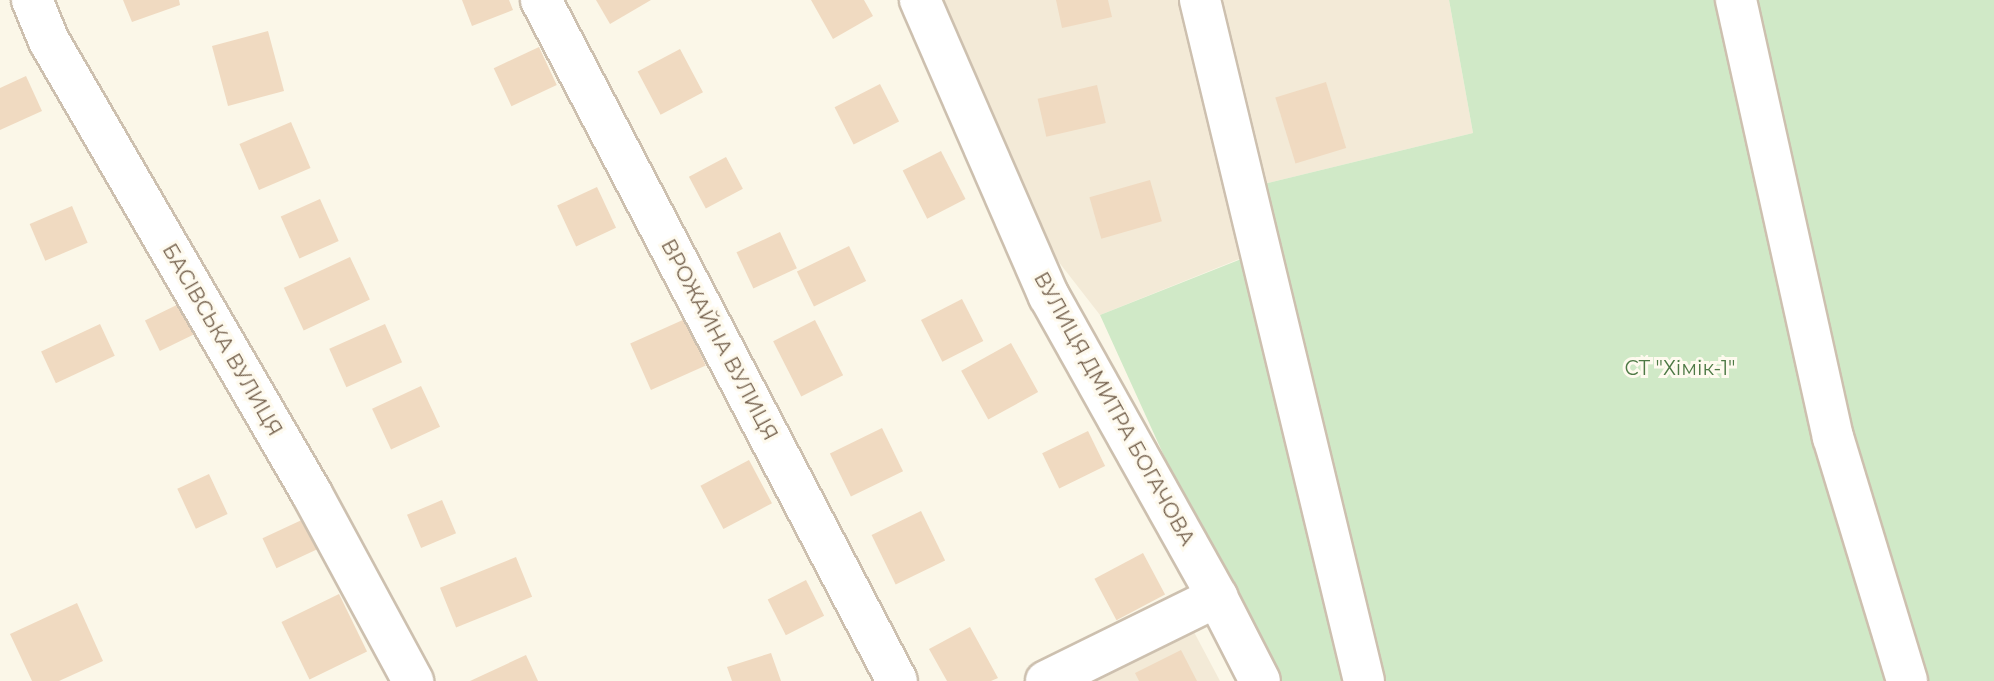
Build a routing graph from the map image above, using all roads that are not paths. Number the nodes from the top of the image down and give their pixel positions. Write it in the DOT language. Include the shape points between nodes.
graph roads {
  1 [pos="32,0"];
  2 [pos="541,0"];
  3 [pos="920,0"];
  4 [pos="1200,0"];
  5 [pos="1736,0"];
  6 [pos="1217,597"];
  7 [pos="413,681"];
  8 [pos="897,681"];
  9 [pos="1046,681"];
  10 [pos="1260,681"];
  11 [pos="1364,681"];
  12 [pos="1907,681"];
  1 -- 7 [label="street, БАСІВСЬКА ВУЛИЦЯ" via="49,41 312,494"];
  2 -- 8 [label="street, ВРОЖАЙНА ВУЛИЦЯ"];
  3 -- 6 [label="street, ВУЛИЦЯ ДМИТРА БОГАЧОВА" via="1049,296"];
  4 -- 11 [label="street"];
  5 -- 12 [label="street" via="1833,437"];
  6 -- 9 [label="street"];
  6 -- 10 [label="street, ВУЛИЦЯ ДМИТРА БОГАЧОВА"];
}
